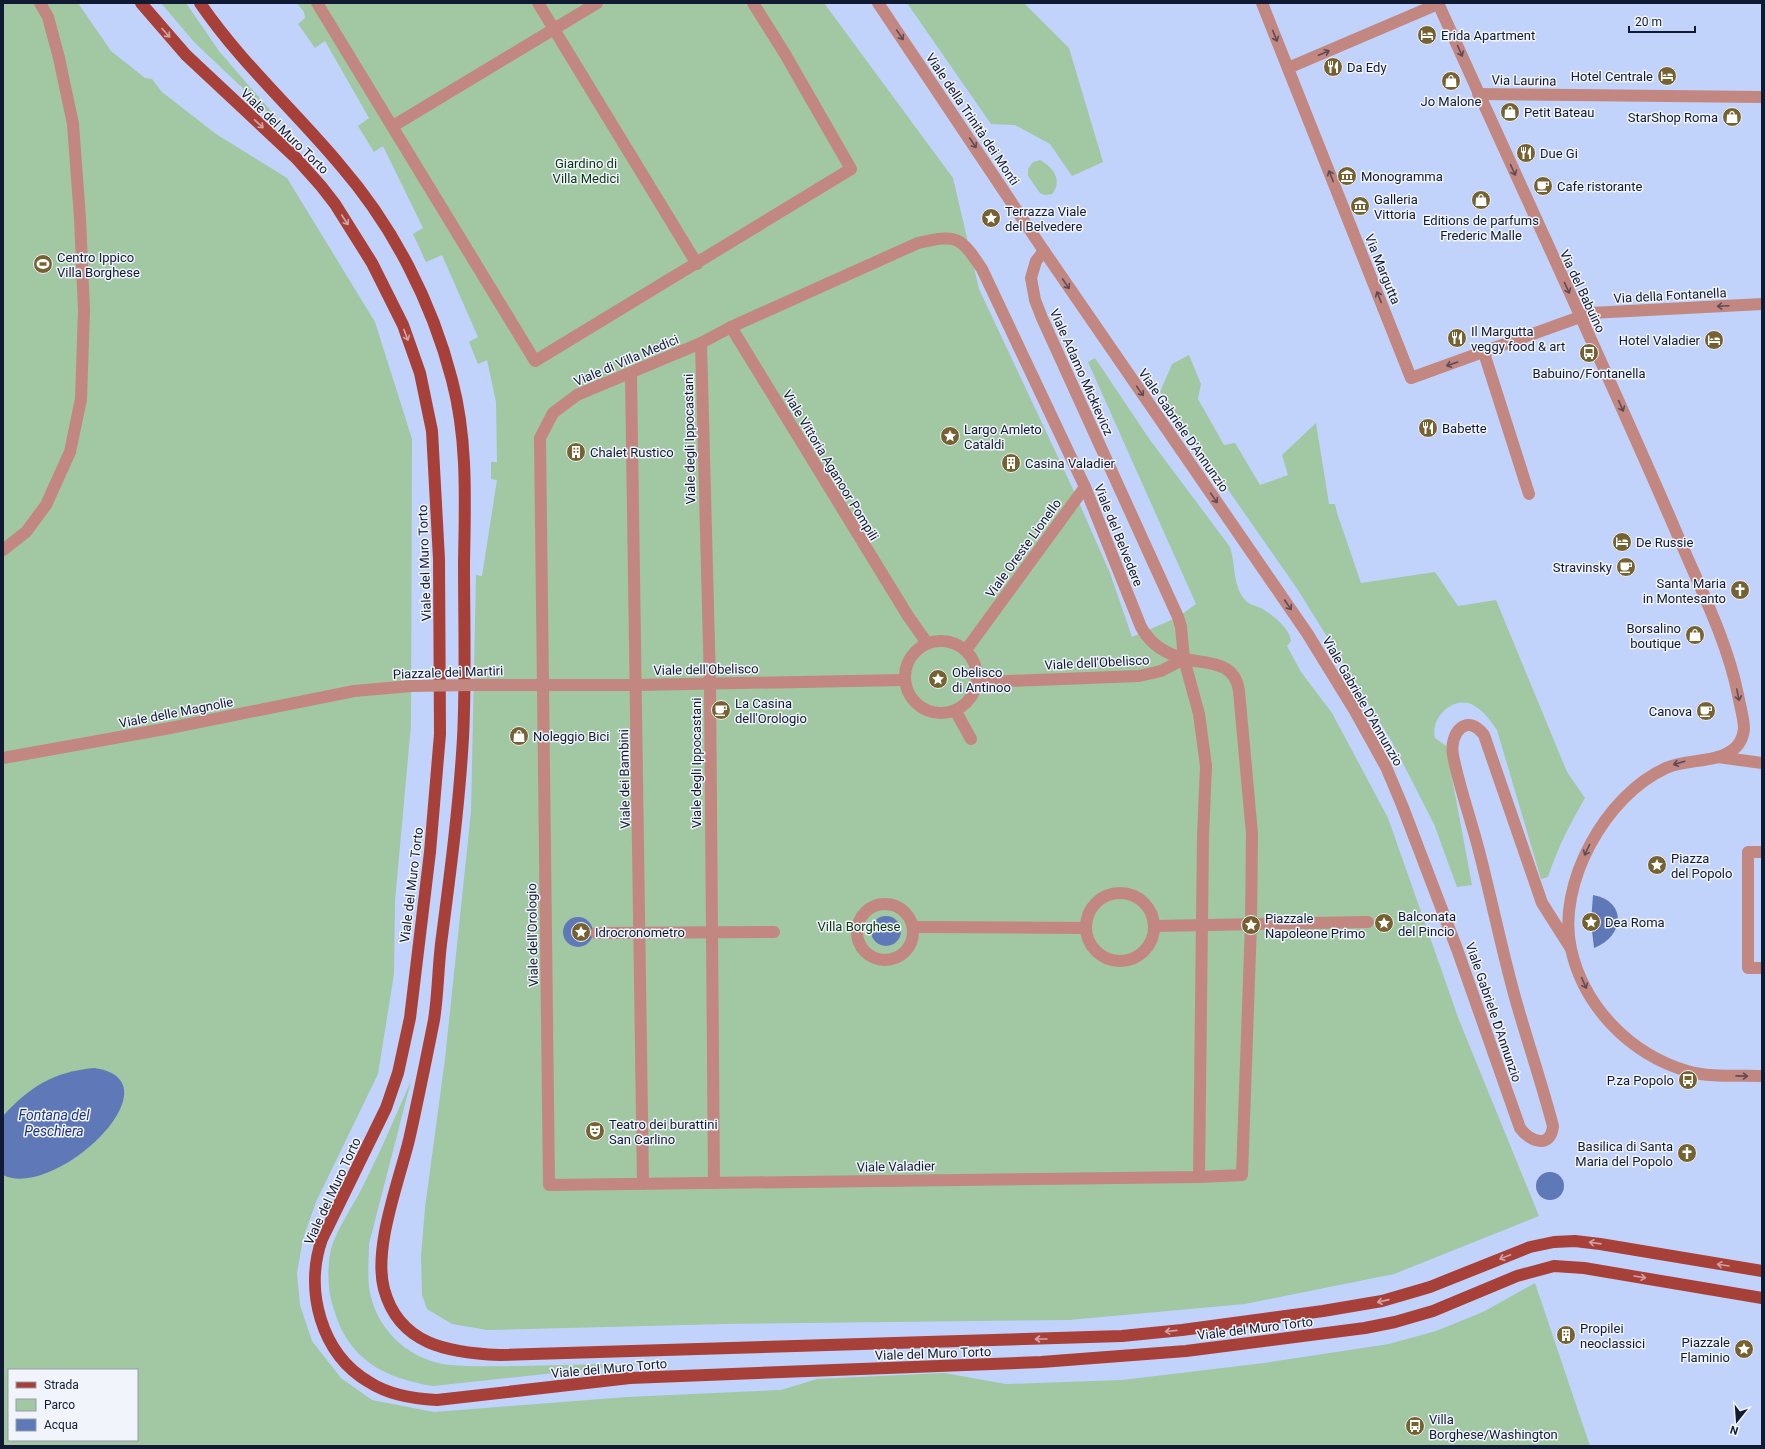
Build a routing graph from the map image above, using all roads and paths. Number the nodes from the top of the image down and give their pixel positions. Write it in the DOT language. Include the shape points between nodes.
graph roads {
  1 [pos="40,3"];
  2 [pos="141,3"];
  3 [pos="200,3"];
  4 [pos="317,3"];
  5 [pos="538,3"];
  6 [pos="597,3"];
  7 [pos="753,3"];
  8 [pos="878,3"];
  9 [pos="1262,3"];
  10 [pos="1438,3"];
  11 [pos="553,28"];
  12 [pos="1288,68"];
  13 [pos="1478,94"];
  14 [pos="1762,98"];
  15 [pos="393,126"];
  16 [pos="918,243"];
  17 [pos="1044,252"];
  18 [pos="696,264"];
  19 [pos="1762,304"];
  20 [pos="1580,317"];
  21 [pos="731,328"];
  22 [pos="701,343"];
  23 [pos="1484,353"];
  24 [pos="631,374"];
  25 [pos="1085,487"];
  26 [pos="1529,494"];
  27 [pos="3,550"];
  28 [pos="926,643"];
  29 [pos="966,650"];
  30 [pos="1184,659"];
  31 [pos="904,680"];
  32 [pos="710,682"];
  33 [pos="542,684"];
  34 [pos="976,684"];
  35 [pos="637,685"];
  36 [pos="354,691"];
  37 [pos="955,710"];
  38 [pos="971,739"];
  39 [pos="1717,757"];
  40 [pos="3,758"];
  41 [pos="1762,763"];
  42 [pos="1762,852"];
  43 [pos="1368,922"];
  44 [pos="1251,924"];
  45 [pos="1202,925"];
  46 [pos="1155,926"];
  47 [pos="913,927"];
  48 [pos="1086,928"];
  49 [pos="640,932"];
  50 [pos="711,932"];
  51 [pos="774,932"];
  52 [pos="596,933"];
  53 [pos="1570,947"];
  54 [pos="1762,968"];
  55 [pos="1762,1076"];
  56 [pos="1199,1177"];
  57 [pos="714,1183"];
  58 [pos="644,1184"];
  59 [pos="549,1185"];
  60 [pos="1762,1271"];
  61 [pos="1762,1298"];
  1 -- 27 [label="street" via="48,18 59,58 73,124 84,310 80,400 70,452 46,505 26,532"];
  2 -- 61 [label="main road, Viale del Muro Torto, one-way" via="186,55 296,158 335,204 372,263 403,326 420,373 432,431 439,559 440,734 430,852 410,1018 398,1073 386,1108 334,1213 319,1250 314,1274 317,1306 326,1334 337,1352 355,1372 370,1383 396,1394 437,1400 636,1378 951,1367 1148,1355 1381,1325 1434,1311 1517,1276 1546,1267 1584,1268"];
  60 -- 3 [label="main road, Viale del Muro Torto, one-way" via="1587,1242 1559,1242 1516,1252 1430,1287 1382,1301 1308,1314 1122,1336 500,1355 449,1349 420,1338 409,1330 395,1316 387,1299 380,1266 434,1016 460,790 465,529 465,478 460,419 451,376 426,305 387,229 342,167 255,73"];
  4 -- 15 [label="street"];
  5 -- 11 [label="street"];
  6 -- 11 [label="street"];
  7 -- 18 [label="street" via="851,170"];
  8 -- 17 [label="street, Viale della Trinità dei Monti, one-way"];
  9 -- 12 [label="street, Via Margutta, one-way"];
  12 -- 10 [label="street, one-way"];
  10 -- 13 [label="street, Via del Babuino, one-way"];
  11 -- 15 [label="street"];
  11 -- 18 [label="street"];
  23 -- 12 [label="street, Via Margutta, one-way" via="1411,378"];
  13 -- 14 [label="street, Via Laurina"];
  13 -- 20 [label="street, Via del Babuino, one-way"];
  15 -- 18 [label="street" via="535,361"];
  16 -- 21 [label="street, Viale di Villa Medici"];
  16 -- 25 [label="street, Viale del Belvedere" via="943,237 960,240 968,248 982,269"];
  17 -- 30 [label="street, Viale Adamo Mickievicz" via="1032,271 1036,300 1054,348 1178,617"];
  17 -- 53 [label="street, Viale Gabriele D'Annunzio, one-way" via="1307,633 1369,736 1392,779 1405,812 1457,949 1520,1128 1535,1141 1549,1138 1553,1126 1516,1002 1454,760 1452,744 1456,733 1462,727 1473,726 1484,735 1542,903"];
  19 -- 20 [label="street, Via della Fontanella, one-way" via="1598,313"];
  20 -- 23 [label="street, Via Margutta"];
  20 -- 39 [label="street, Via del Babuino, one-way" via="1658,490 1729,658 1744,729 1737,746"];
  21 -- 22 [label="street, Viale di Villa Medici"];
  21 -- 28 [label="street, Viale Vittoria Aganoor Pompili"];
  22 -- 24 [label="street, Viale di Villa Medici"];
  22 -- 32 [label="street, Viale degli Ippocastani"];
  23 -- 26 [label="street"];
  24 -- 33 [label="street, Viale di Villa Medici" via="577,395 554,413 540,438"];
  24 -- 35 [label="street, Viale dei Bambini"];
  25 -- 29 [label="street, Viale Oreste Lionello"];
  25 -- 30 [label="street, Viale del Belvedere" via="1146,637 1159,649"];
  28 -- 29 [label="street" via="940,640 954,643"];
  28 -- 31 [label="street" via="910,658 906,665"];
  29 -- 34 [label="street" via="977,672"];
  30 -- 34 [label="street, Viale dell'Obelisco" via="1167,669 1139,676"];
  30 -- 44 [label="street, Viale del Belvedere" via="1229,670 1237,682 1252,834"];
  30 -- 45 [label="street" via="1199,714 1206,766"];
  31 -- 32 [label="street, Viale dell'Obelisco"];
  31 -- 37 [label="street" via="908,693 916,704 928,711 942,713"];
  32 -- 35 [label="street, Viale dell'Obelisco"];
  32 -- 50 [label="street, Viale degli Ippocastani"];
  33 -- 35 [label="street, Viale dell'Obelisco"];
  33 -- 36 [label="street, Piazzale dei Martiri, bridge" via="411,686"];
  33 -- 59 [label="street, Viale dell'Orologio"];
  34 -- 37 [label="street" via="965,704"];
  35 -- 49 [label="street, Viale dei Bambini"];
  36 -- 40 [label="street, Viale delle Magnolie"];
  37 -- 38 [label="street"];
  39 -- 41 [label="street"];
  39 -- 53 [label="street, one-way" via="1682,762 1657,772 1632,790 1608,814 1591,841 1578,874 1569,915"];
  42 -- 54 [label="street" via="1748,852 1748,968"];
  43 -- 44 [label="street"];
  44 -- 45 [label="street"];
  44 -- 56 [label="street, Viale Valadier" via="1242,1175"];
  45 -- 46 [label="street"];
  45 -- 56 [label="street"];
  46 -- 48 [label="street" via="1149,947 1132,960 1121,961 1110,960 1101,955 1091,943"];
  46 -- 48 [label="street" via="1148,906 1130,894 1120,893 1109,895 1092,908 1087,917"];
  47 -- 47 [label="street" via="908,916 900,908 892,904 876,906 863,915 859,923 859,941 870,955 887,959 896,957 910,945"];
  47 -- 48 [label="street"];
  49 -- 50 [label="street"];
  49 -- 52 [label="street"];
  49 -- 58 [label="street, Viale dei Bambini"];
  50 -- 51 [label="street"];
  50 -- 57 [label="street, Viale degli Ippocastani"];
  53 -- 55 [label="street, one-way" via="1594,1004 1609,1023 1639,1048 1687,1071 1709,1075"];
  56 -- 57 [label="street, Viale Valadier"];
  57 -- 58 [label="street, Viale Valadier"];
  58 -- 59 [label="street, Viale Valadier"];
}
